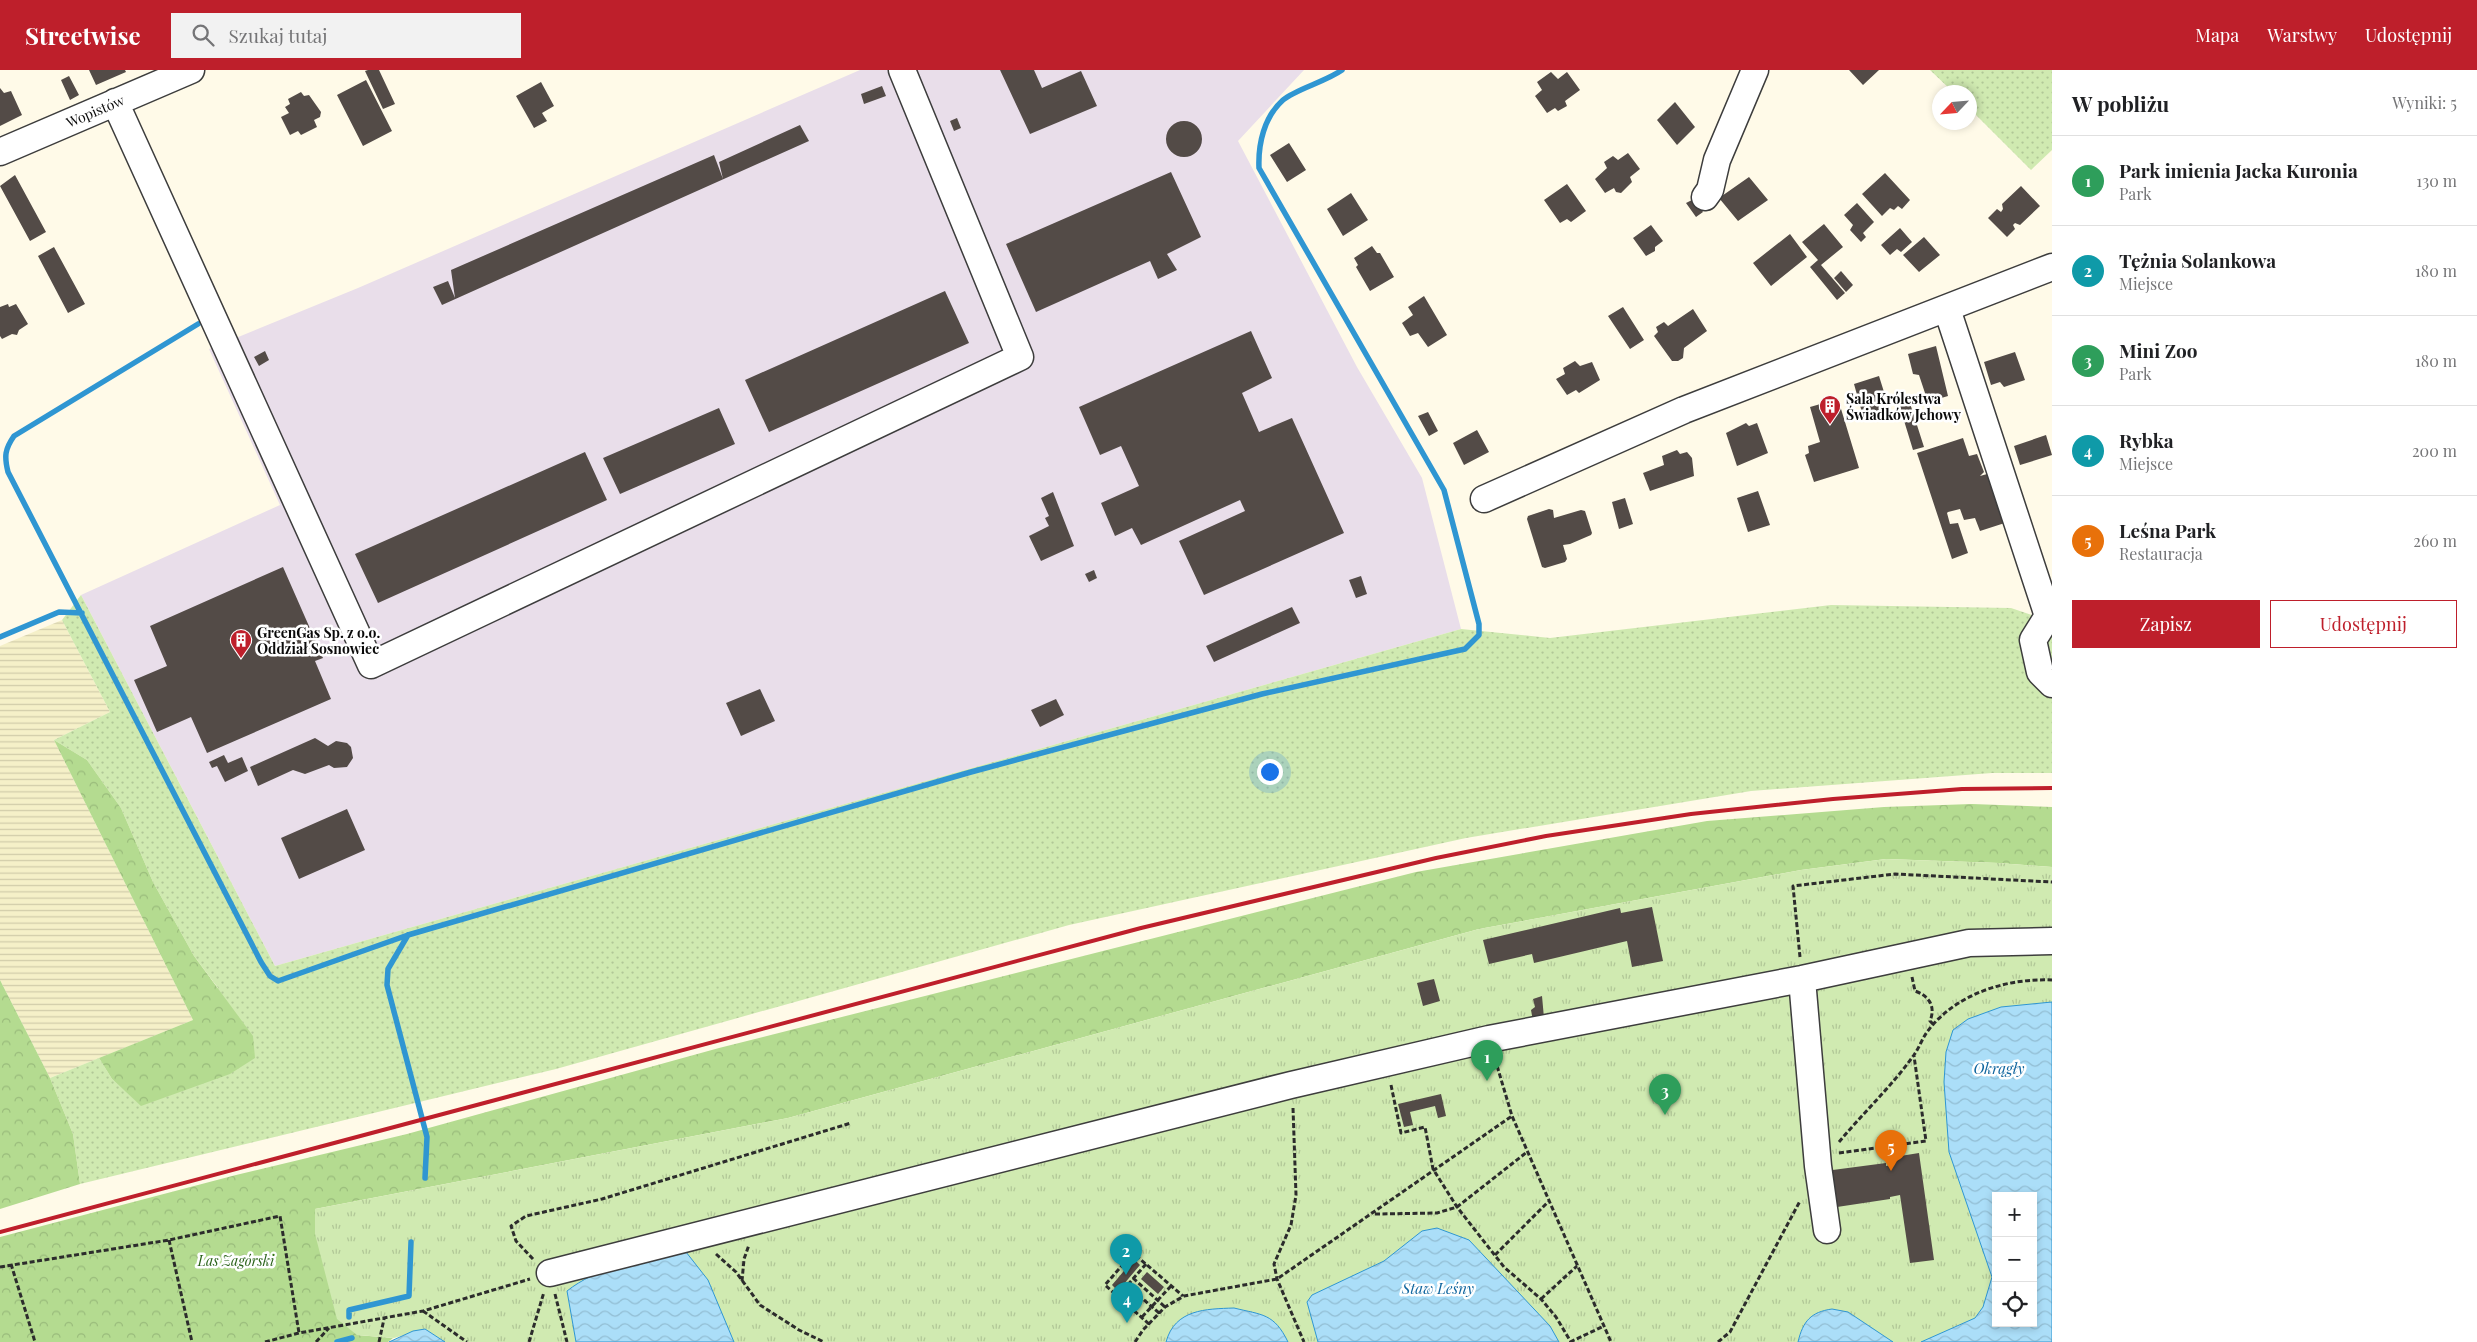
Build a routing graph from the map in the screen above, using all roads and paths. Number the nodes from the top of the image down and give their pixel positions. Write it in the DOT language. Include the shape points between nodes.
graph roads {
  1 [pos="190,70"];
  2 [pos="902,70"];
  3 [pos="1755,70"];
  4 [pos="115,102"];
  5 [pos="0,152"];
  6 [pos="1705,196"];
  7 [pos="2052,267"];
  8 [pos="1947,310"];
  9 [pos="1484,499"];
  10 [pos="2050,616"];
  11 [pos="2052,684"];
  12 [pos="2052,882"];
  13 [pos="2052,941"];
  14 [pos="1908,957"];
  15 [pos="1802,980"];
  16 [pos="2052,980"];
  17 [pos="1934,1025"];
  18 [pos="1489,1039"];
  19 [pos="1914,1055"];
  20 [pos="1386,1062"];
  21 [pos="1290,1085"];
  22 [pos="1512,1116"];
  23 [pos="851,1123"];
  24 [pos="1527,1152"];
  25 [pos="1823,1160"];
  26 [pos="1433,1169"];
  27 [pos="1549,1201"];
  28 [pos="1457,1207"];
  29 [pos="1374,1214"];
  30 [pos="763,1218"];
  31 [pos="1827,1230"];
  32 [pos="695,1236"];
  33 [pos="169,1240"];
  34 [pos="1495,1255"];
  35 [pos="10,1264"];
  36 [pos="1146,1264"];
  37 [pos="1577,1266"];
  38 [pos="0,1267"];
  39 [pos="550,1273"];
  40 [pos="1133,1278"];
  41 [pos="1276,1279"];
  42 [pos="742,1281"];
  43 [pos="1127,1285"];
  44 [pos="1171,1286"];
  45 [pos="1146,1289"];
  46 [pos="1138,1295"];
  47 [pos="1118,1296"];
  48 [pos="1183,1296"];
  49 [pos="1541,1299"];
  50 [pos="1158,1300"];
  51 [pos="1127,1304"];
  52 [pos="1152,1307"];
  53 [pos="1166,1307"];
  54 [pos="423,1311"];
  55 [pos="1159,1313"];
  56 [pos="1142,1318"];
  57 [pos="384,1319"];
  58 [pos="1149,1324"];
  59 [pos="1604,1326"];
  60 [pos="330,1328"];
  61 [pos="300,1333"];
  62 [pos="34,1342"];
  63 [pos="192,1342"];
  64 [pos="265,1342"];
  65 [pos="316,1342"];
  66 [pos="379,1342"];
  67 [pos="467,1342"];
  68 [pos="529,1342"];
  69 [pos="567,1342"];
  70 [pos="824,1342"];
  71 [pos="1135,1342"];
  72 [pos="1304,1342"];
  73 [pos="1571,1342"];
  74 [pos="1611,1342"];
  75 [pos="1718,1342"];
  1 -- 4 [label="street, Wopistów"];
  2 -- 4 [label="street" via="1020,358 371,665"];
  3 -- 6 [label="street"];
  4 -- 5 [label="street, Wopistów"];
  7 -- 8 [label="street"];
  8 -- 9 [label="street" via="1684,410"];
  8 -- 10 [label="street"];
  10 -- 11 [label="street" via="2032,640 2040,672"];
  12 -- 15 [label="path" via="1895,874 1792,886"];
  13 -- 14 [label="street" via="1969,943"];
  14 -- 15 [label="street"];
  14 -- 17 [label="path" via="1914,991 1928,998 1933,1013 1930,1021"];
  15 -- 18 [label="street"];
  15 -- 25 [label="street"];
  16 -- 17 [label="path" via="2004,985 1970,995"];
  17 -- 19 [label="path"];
  18 -- 20 [label="street"];
  18 -- 22 [label="path"];
  19 -- 25 [label="path"];
  19 -- 25 [label="path" via="1926,1141"];
  20 -- 21 [label="street"];
  20 -- 26 [label="path" via="1401,1133 1424,1127"];
  21 -- 30 [label="street"];
  21 -- 41 [label="path" via="1296,1194 1291,1225 1274,1264"];
  22 -- 24 [label="path"];
  22 -- 26 [label="path"];
  23 -- 39 [label="path" via="602,1199 516,1221 512,1226 513,1235 520,1248"];
  24 -- 27 [label="path"];
  24 -- 28 [label="path"];
  25 -- 31 [label="street"];
  25 -- 75 [label="path" via="1730,1332"];
  26 -- 28 [label="path"];
  26 -- 29 [label="path"];
  27 -- 34 [label="path"];
  27 -- 37 [label="path"];
  28 -- 29 [label="path" via="1437,1213"];
  28 -- 34 [label="path"];
  29 -- 41 [label="path"];
  30 -- 32 [label="street"];
  30 -- 42 [label="path" via="744,1259"];
  32 -- 39 [label="street"];
  32 -- 42 [label="path"];
  33 -- 35 [label="path"];
  33 -- 61 [label="path" via="280,1216"];
  33 -- 63 [label="path"];
  34 -- 49 [label="path"];
  35 -- 38 [label="path"];
  35 -- 62 [label="path"];
  36 -- 40 [label="path"];
  36 -- 44 [label="path"];
  36 -- 47 [label="path" via="1133,1253 1105,1285"];
  37 -- 49 [label="path"];
  37 -- 59 [label="path"];
  39 -- 54 [label="path"];
  39 -- 68 [label="path"];
  39 -- 69 [label="path"];
  40 -- 43 [label="path"];
  40 -- 45 [label="path"];
  41 -- 48 [label="path"];
  41 -- 72 [label="path"];
  42 -- 70 [label="path" via="760,1305"];
  43 -- 46 [label="path"];
  43 -- 47 [label="path"];
  44 -- 48 [label="path"];
  44 -- 50 [label="path"];
  45 -- 46 [label="path"];
  45 -- 50 [label="path"];
  46 -- 51 [label="path"];
  46 -- 52 [label="path"];
  47 -- 51 [label="path"];
  48 -- 53 [label="path"];
  49 -- 73 [label="path"];
  50 -- 52 [label="path"];
  50 -- 53 [label="path"];
  51 -- 56 [label="path"];
  52 -- 55 [label="path"];
  52 -- 56 [label="path"];
  53 -- 55 [label="path"];
  54 -- 57 [label="path"];
  54 -- 67 [label="path"];
  55 -- 58 [label="path"];
  56 -- 58 [label="path"];
  57 -- 60 [label="path"];
  57 -- 66 [label="path"];
  58 -- 71 [label="path"];
  59 -- 73 [label="path"];
  59 -- 74 [label="path"];
  60 -- 61 [label="path"];
  60 -- 65 [label="path"];
  61 -- 64 [label="path"];
}
